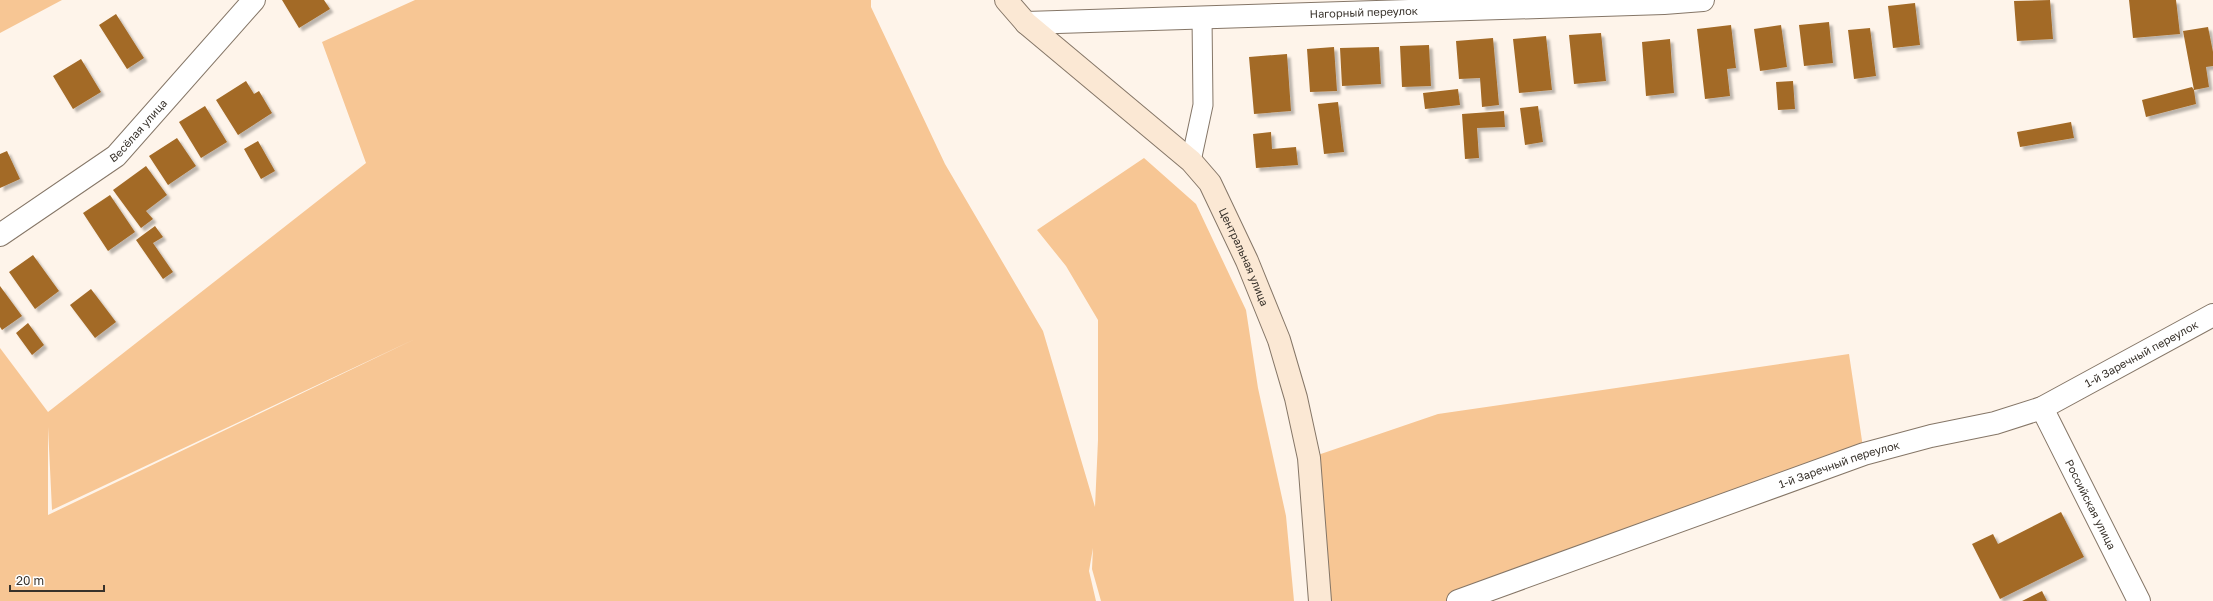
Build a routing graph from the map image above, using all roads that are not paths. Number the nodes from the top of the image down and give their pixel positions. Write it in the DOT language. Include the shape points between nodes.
graph roads {
  1 [pos="254,0"];
  2 [pos="1006,0"];
  3 [pos="1703,0"];
  4 [pos="1202,17"];
  5 [pos="1026,23"];
  6 [pos="1191,161"];
  7 [pos="0,235"];
  8 [pos="2213,315"];
  9 [pos="2042,408"];
  10 [pos="1320,601"];
  11 [pos="1458,601"];
  12 [pos="2139,601"];
  1 -- 7 [label="street, Весёлая улица" via="116,156"];
  2 -- 5 [label="street, Центральная улица"];
  3 -- 4 [label="street, Нагорный переулок" via="1656,4"];
  4 -- 5 [label="street, Нагорный переулок"];
  4 -- 6 [label="lane" via="1203,104"];
  5 -- 6 [label="street, Центральная улица"];
  6 -- 10 [label="street, Центральная улица" via="1210,183 1247,261 1279,340 1296,398 1309,458"];
  8 -- 9 [label="street, 1-й Заречный переулок"];
  9 -- 11 [label="street, 1-й Заречный переулок" via="1995,423 1931,436 1864,454"];
  9 -- 12 [label="street, Российская улица"];
}
